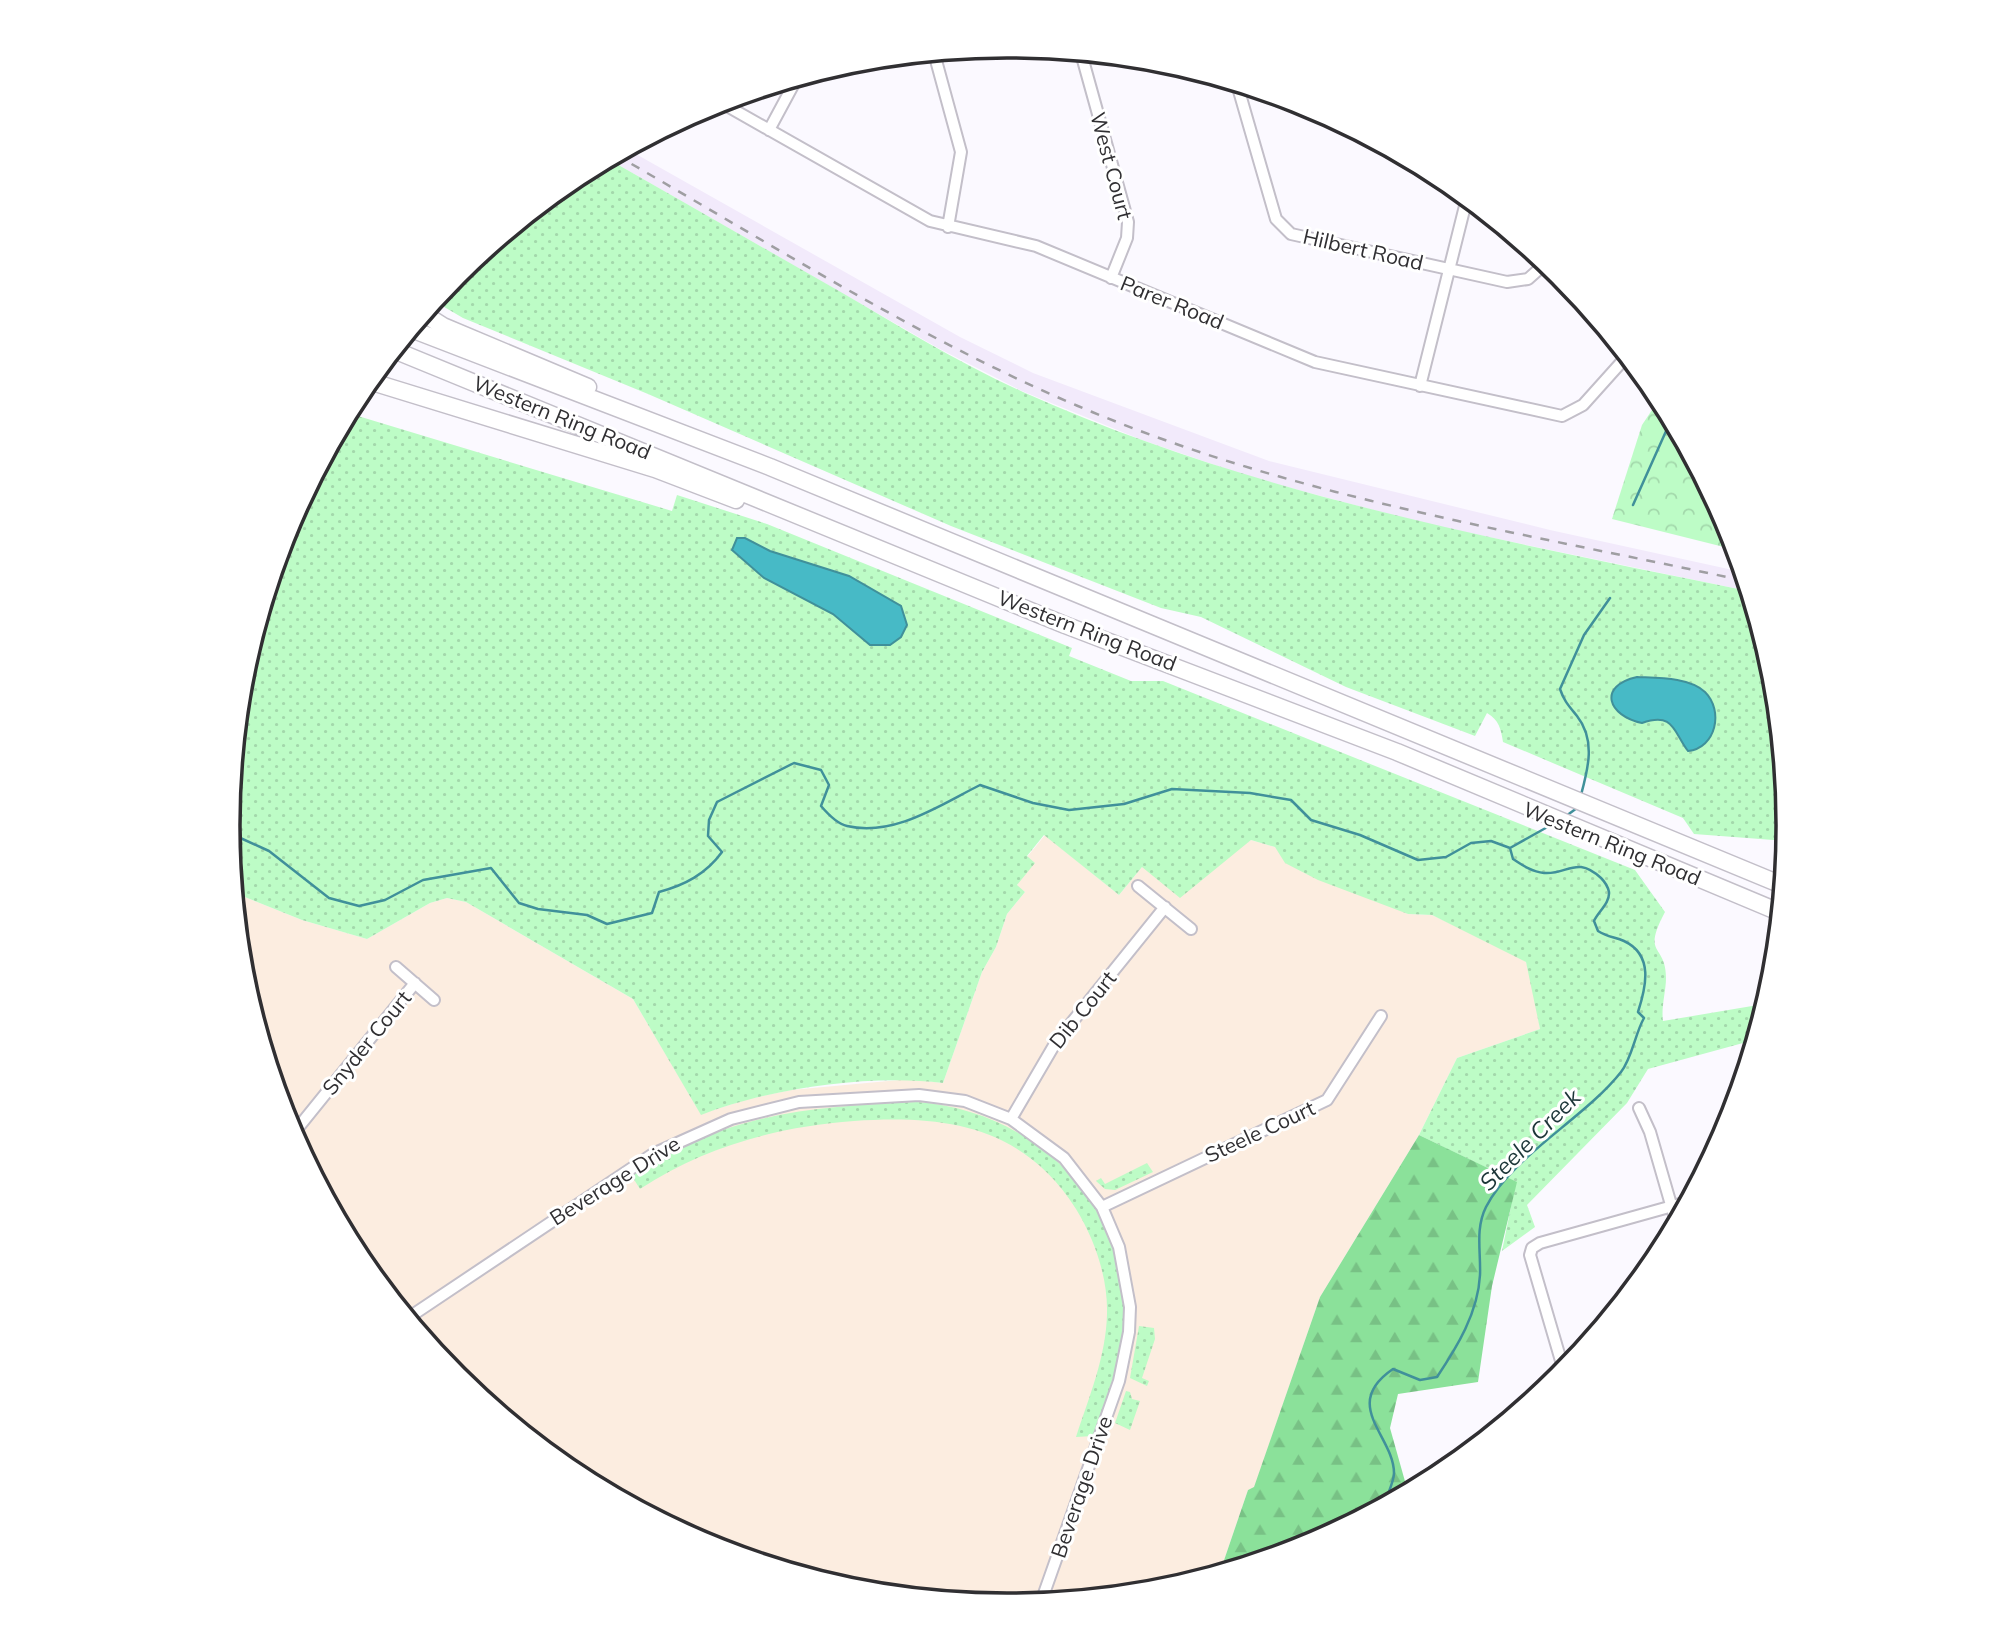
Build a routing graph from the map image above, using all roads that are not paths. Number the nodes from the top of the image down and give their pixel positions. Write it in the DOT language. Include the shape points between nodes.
graph roads {
  1 [pos="936,61"];
  2 [pos="1083,62"];
  3 [pos="791,89"];
  4 [pos="1240,94"];
  5 [pos="732,109"];
  6 [pos="769,130"];
  7 [pos="1464,208"];
  8 [pos="948,227"];
  9 [pos="1449,270"];
  10 [pos="1538,271"];
  11 [pos="1111,278"];
  12 [pos="432,318"];
  13 [pos="420,332"];
  14 [pos="403,354"];
  15 [pos="1621,363"];
  16 [pos="380,384"];
  17 [pos="1420,386"];
  18 [pos="770,467"];
  19 [pos="1065,625"];
  20 [pos="1668,839"];
  21 [pos="1648,859"];
  22 [pos="1774,877"];
  23 [pos="1773,882"];
  24 [pos="1138,886"];
  25 [pos="1165,907"];
  26 [pos="1771,909"];
  27 [pos="1770,918"];
  28 [pos="1191,929"];
  29 [pos="396,967"];
  30 [pos="415,984"];
  31 [pos="434,1000"];
  32 [pos="1381,1016"];
  33 [pos="1639,1108"];
  34 [pos="1011,1119"];
  35 [pos="301,1124"];
  36 [pos="1102,1207"];
  37 [pos="1672,1207"];
  38 [pos="415,1313"];
  39 [pos="1560,1358"];
  40 [pos="1044,1592"];
  1 -- 8 [label="street" via="961,152"];
  2 -- 11 [label="street, West Court" via="1128,222 1127,238"];
  3 -- 6 [label="street"];
  4 -- 9 [label="street, Hilbert Road" via="1282,228 1297,236"];
  5 -- 6 [label="street, Parer Road"];
  6 -- 8 [label="street, Parer Road" via="923,218"];
  7 -- 9 [label="street"];
  8 -- 11 [label="street, Parer Road" via="1028,243"];
  9 -- 10 [label="street, Hilbert Road" via="1519,282"];
  9 -- 17 [label="street"];
  11 -- 17 [label="street, Parer Road" via="1315,362"];
  12 -- 18 [label="highway" via="528,363 698,431"];
  13 -- 18 [label="highway, Western Ring Road"];
  14 -- 19 [label="highway, Western Ring Road"];
  15 -- 17 [label="street, Parer Road" via="1583,405 1562,416"];
  16 -- 19 [label="highway" via="655,469"];
  18 -- 20 [label="highway, Western Ring Road"];
  19 -- 21 [label="highway, Western Ring Road" via="1314,718"];
  20 -- 22 [label="highway"];
  20 -- 23 [label="highway, Western Ring Road"];
  21 -- 26 [label="highway, Western Ring Road"];
  21 -- 27 [label="highway"];
  24 -- 25 [label="street"];
  25 -- 28 [label="street"];
  25 -- 34 [label="street, Dib Court" via="1056,1042"];
  29 -- 30 [label="street, Snyder Court"];
  30 -- 31 [label="street, Snyder Court"];
  30 -- 35 [label="street, Snyder Court"];
  32 -- 36 [label="street, Steele Court" via="1327,1100"];
  33 -- 37 [label="street"];
  34 -- 36 [label="street, Beverage Drive" via="1064,1158"];
  34 -- 38 [label="street, Beverage Drive" via="965,1101 919,1095 799,1102 731,1119 644,1159"];
  36 -- 40 [label="street, Beverage Drive" via="1128,1285 1126,1356"];
  37 -- 39 [label="street" via="1532,1248 1530,1255"];
}
